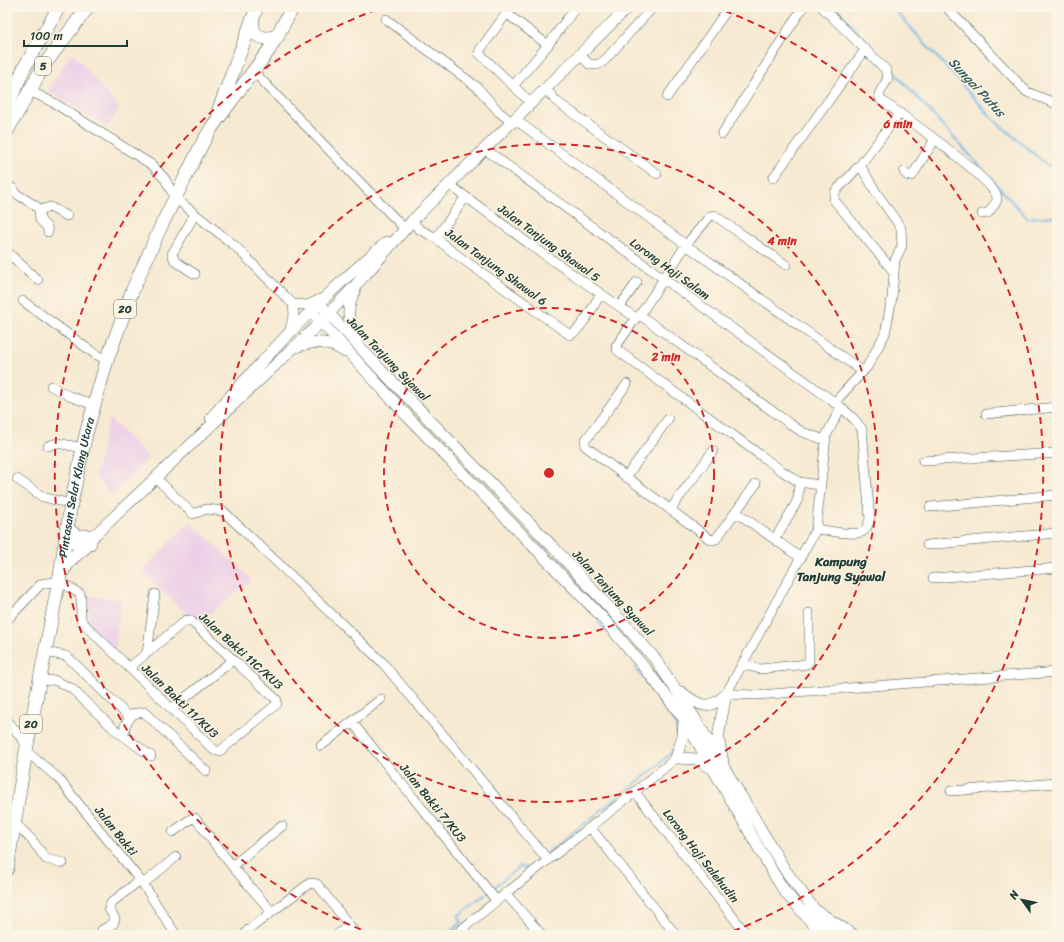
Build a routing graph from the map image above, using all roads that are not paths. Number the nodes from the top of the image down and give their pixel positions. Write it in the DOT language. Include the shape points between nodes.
graph roads {
  1 [pos="59,7"];
  2 [pos="88,7"];
  3 [pos="257,7"];
  4 [pos="293,7"];
  5 [pos="576,7"];
  6 [pos="628,7"];
  7 [pos="653,7"];
  8 [pos="729,7"];
  9 [pos="803,7"];
  10 [pos="822,7"];
  11 [pos="946,7"];
  12 [pos="508,10"];
  13 [pos="956,11"];
  14 [pos="386,19"];
  15 [pos="252,20"];
  16 [pos="278,36"];
  17 [pos="548,45"];
  18 [pos="865,50"];
  19 [pos="580,55"];
  20 [pos="254,72"];
  21 [pos="514,85"];
  22 [pos="546,89"];
  23 [pos="28,90"];
  24 [pos="667,97"];
  25 [pos="532,104"];
  26 [pos="1057,104"];
  27 [pos="7,107"];
  28 [pos="900,113"];
  29 [pos="514,121"];
  30 [pos="212,127"];
  31 [pos="7,132"];
  32 [pos="722,134"];
  33 [pos="935,139"];
  34 [pos="486,150"];
  35 [pos="860,165"];
  36 [pos="904,172"];
  37 [pos="658,174"];
  38 [pos="773,178"];
  39 [pos="7,184"];
  40 [pos="450,185"];
  41 [pos="175,198"];
  42 [pos="465,198"];
  43 [pos="39,210"];
  44 [pos="195,214"];
  45 [pos="982,214"];
  46 [pos="67,216"];
  47 [pos="408,225"];
  48 [pos="48,232"];
  49 [pos="436,238"];
  50 [pos="686,245"];
  51 [pos="7,252"];
  52 [pos="786,265"];
  53 [pos="894,272"];
  54 [pos="195,274"];
  55 [pos="366,274"];
  56 [pos="663,279"];
  57 [pos="38,280"];
  58 [pos="637,282"];
  59 [pos="338,286"];
  60 [pos="600,294"];
  61 [pos="23,301"];
  62 [pos="293,304"];
  63 [pos="620,306"];
  64 [pos="315,307"];
  65 [pos="638,316"];
  66 [pos="325,318"];
  67 [pos="289,333"];
  68 [pos="363,350"];
  69 [pos="289,351"];
  70 [pos="107,360"];
  71 [pos="358,361"];
  72 [pos="862,371"];
  73 [pos="627,384"];
  74 [pos="51,386"];
  75 [pos="94,405"];
  76 [pos="838,405"];
  77 [pos="1057,407"];
  78 [pos="986,414"];
  79 [pos="668,419"];
  80 [pos="825,440"];
  81 [pos="48,446"];
  82 [pos="83,448"];
  83 [pos="713,451"];
  84 [pos="1057,453"];
  85 [pos="923,462"];
  86 [pos="160,474"];
  87 [pos="626,477"];
  88 [pos="17,479"];
  89 [pos="798,482"];
  90 [pos="756,484"];
  91 [pos="820,485"];
  92 [pos="1057,495"];
  93 [pos="71,504"];
  94 [pos="930,507"];
  95 [pos="670,510"];
  96 [pos="736,512"];
  97 [pos="67,529"];
  98 [pos="816,529"];
  99 [pos="1057,533"];
  100 [pos="774,538"];
  101 [pos="92,539"];
  102 [pos="927,545"];
  103 [pos="64,547"];
  104 [pos="801,558"];
  105 [pos="1057,568"];
  106 [pos="59,577"];
  107 [pos="933,578"];
  108 [pos="155,594"];
  109 [pos="809,613"];
  110 [pos="7,619"];
  111 [pos="45,652"];
  112 [pos="147,654"];
  113 [pos="233,660"];
  114 [pos="742,664"];
  115 [pos="129,668"];
  116 [pos="1057,672"];
  117 [pos="39,681"];
  118 [pos="672,686"];
  119 [pos="726,694"];
  120 [pos="381,698"];
  121 [pos="171,709"];
  122 [pos="130,718"];
  123 [pos="7,720"];
  124 [pos="684,720"];
  125 [pos="352,722"];
  126 [pos="124,736"];
  127 [pos="321,746"];
  128 [pos="27,748"];
  129 [pos="215,751"];
  130 [pos="151,756"];
  131 [pos="676,758"];
  132 [pos="724,769"];
  133 [pos="206,770"];
  134 [pos="712,770"];
  135 [pos="1057,783"];
  136 [pos="951,791"];
  137 [pos="635,792"];
  138 [pos="15,823"];
  139 [pos="282,826"];
  140 [pos="590,827"];
  141 [pos="173,832"];
  142 [pos="176,858"];
  143 [pos="548,860"];
  144 [pos="63,863"];
  145 [pos="232,866"];
  146 [pos="7,869"];
  147 [pos="141,882"];
  148 [pos="505,893"];
  149 [pos="496,900"];
  150 [pos="810,905"];
  151 [pos="272,912"];
  152 [pos="805,915"];
  153 [pos="349,925"];
  154 [pos="102,930"];
  155 [pos="248,931"];
  156 [pos="176,935"];
  157 [pos="337,935"];
  158 [pos="357,935"];
  159 [pos="455,935"];
  160 [pos="542,935"];
  161 [pos="676,935"];
  162 [pos="747,935"];
  163 [pos="816,935"];
  164 [pos="823,935"];
  165 [pos="841,935"];
  166 [pos="855,935"];
  1 -- 27 [label="highway, 5" via="24,68"];
  2 -- 23 [label="highway, 5"];
  3 -- 15 [label="highway, Pintasan Selat Klang Utara / 20"];
  4 -- 16 [label="highway, Pintasan Selat Klang Utara / 20"];
  5 -- 17 [label="street"];
  6 -- 19 [label="main road"];
  7 -- 19 [label="street" via="598,65 589,64"];
  8 -- 24 [label="street"];
  9 -- 32 [label="street"];
  10 -- 18 [label="street"];
  11 -- 13 [label="street"];
  12 -- 17 [label="street"];
  12 -- 21 [label="street" via="479,54"];
  13 -- 26 [label="street" via="1027,92"];
  14 -- 29 [label="street" via="477,87 499,112"];
  15 -- 16 [label="highway" via="254,33 259,37 268,39"];
  15 -- 30 [label="highway, Pintasan Selat Klang Utara / 20"];
  16 -- 20 [label="highway, Pintasan Selat Klang Utara / 20"];
  17 -- 21 [label="street"];
  18 -- 28 [label="street" via="886,70 887,75 879,97"];
  18 -- 38 [label="street"];
  19 -- 22 [label="main road"];
  20 -- 30 [label="highway, Pintasan Selat Klang Utara / 20"];
  20 -- 47 [label="street, Jalan Tanjung Shawal 6"];
  21 -- 25 [label="street"];
  22 -- 25 [label="main road"];
  22 -- 37 [label="street" via="556,101"];
  23 -- 31 [label="highway, 5"];
  23 -- 41 [label="street" via="54,103 149,163 165,179"];
  25 -- 29 [label="main road"];
  28 -- 33 [label="street"];
  28 -- 35 [label="street"];
  29 -- 34 [label="main road"];
  29 -- 50 [label="street"];
  30 -- 41 [label="highway, Pintasan Selat Klang Utara / 20"];
  33 -- 36 [label="street" via="912,176"];
  33 -- 45 [label="street" via="986,182 996,196 997,200 988,213"];
  34 -- 40 [label="main road"];
  34 -- 56 [label="street, Lorong Haji Salam"];
  35 -- 53 [label="street" via="901,228 902,246"];
  35 -- 53 [label="street" via="835,192 834,200"];
  39 -- 43 [label="street"];
  40 -- 42 [label="street, Jalan Tanjung Shawal 5"];
  40 -- 47 [label="main road"];
  41 -- 44 [label="street"];
  41 -- 70 [label="highway, Pintasan Selat Klang Utara / 20" via="132,289"];
  42 -- 49 [label="street"];
  42 -- 60 [label="street, Jalan Tanjung Shawal 5"];
  43 -- 46 [label="street" via="50,207"];
  43 -- 48 [label="street" via="40,220"];
  44 -- 54 [label="street" via="172,254 175,261"];
  44 -- 62 [label="street" via="235,246"];
  47 -- 49 [label="street, Jalan Tanjung Shawal 6"];
  47 -- 55 [label="main road"];
  47 -- 59 [label="main road"];
  49 -- 60 [label="street, Jalan Tanjung Shawal 6" via="567,334 574,334"];
  50 -- 52 [label="street" via="708,218 714,215"];
  50 -- 56 [label="street"];
  50 -- 72 [label="street"];
  51 -- 57 [label="street"];
  53 -- 72 [label="street" via="885,334 872,359"];
  55 -- 66 [label="main road"];
  55 -- 68 [label="main road" via="348,303 348,317"];
  56 -- 65 [label="street"];
  56 -- 76 [label="street, Lorong Haji Salam"];
  58 -- 63 [label="street"];
  59 -- 62 [label="street" via="313,303 301,306"];
  59 -- 64 [label="main road"];
  60 -- 63 [label="street, Jalan Tanjung Shawal 5"];
  61 -- 70 [label="street"];
  62 -- 67 [label="street" via="294,314"];
  63 -- 65 [label="street, Jalan Tanjung Shawal 5"];
  64 -- 66 [label="main road, Jalan Tanjung Syawal"];
  64 -- 67 [label="main road"];
  65 -- 80 [label="street, Jalan Tanjung Shawal 5" via="802,432"];
  65 -- 89 [label="street" via="617,344 617,350"];
  66 -- 68 [label="main road, Jalan Tanjung Syawal"];
  66 -- 69 [label="main road"];
  66 -- 71 [label="main road, Jalan Tanjung Syawal"];
  67 -- 86 [label="main road" via="259,362"];
  68 -- 118 [label="main road, Jalan Tanjung Syawal" via="620,618 656,660"];
  69 -- 71 [label="main road" via="313,342 326,342"];
  69 -- 86 [label="main road"];
  70 -- 75 [label="highway, Pintasan Selat Klang Utara / 20"];
  71 -- 124 [label="main road, Jalan Tanjung Syawal" via="408,418 601,616"];
  72 -- 76 [label="street"];
  73 -- 87 [label="street" via="584,444"];
  74 -- 75 [label="street"];
  75 -- 82 [label="highway, Pintasan Selat Klang Utara / 20"];
  76 -- 80 [label="street"];
  76 -- 98 [label="street, Lorong Haji Salam" via="862,429 870,519 862,532"];
  77 -- 78 [label="street"];
  79 -- 87 [label="street"];
  80 -- 91 [label="street"];
  81 -- 82 [label="street" via="57,443"];
  82 -- 93 [label="highway, Pintasan Selat Klang Utara / 20"];
  83 -- 95 [label="street"];
  84 -- 85 [label="street"];
  86 -- 101 [label="main road"];
  86 -- 143 [label="street" via="193,514 207,509 223,511 382,662"];
  87 -- 95 [label="street"];
  88 -- 93 [label="street" via="43,497"];
  89 -- 91 [label="street"];
  89 -- 100 [label="street" via="798,499"];
  90 -- 96 [label="street"];
  91 -- 98 [label="street"];
  92 -- 94 [label="street"];
  93 -- 97 [label="highway, Pintasan Selat Klang Utara / 20"];
  95 -- 96 [label="street" via="714,540"];
  96 -- 100 [label="street"];
  97 -- 101 [label="highway" via="77,536"];
  97 -- 103 [label="highway, Pintasan Selat Klang Utara / 20"];
  98 -- 104 [label="street"];
  99 -- 102 [label="street"];
  100 -- 104 [label="street"];
  101 -- 103 [label="main road"];
  101 -- 106 [label="highway" via="75,555"];
  103 -- 106 [label="highway, Pintasan Selat Klang Utara / 20"];
  104 -- 114 [label="street"];
  105 -- 107 [label="street"];
  106 -- 110 [label="street" via="41,584"];
  106 -- 111 [label="highway, Pintasan Selat Klang Utara / 20"];
  106 -- 115 [label="street, Jalan Bakti 11/KU3" via="80,594 82,622"];
  108 -- 112 [label="street"];
  109 -- 114 [label="street" via="807,664 760,669"];
  111 -- 117 [label="highway, Pintasan Selat Klang Utara / 20"];
  111 -- 122 [label="street" via="66,656 72,660"];
  112 -- 113 [label="street, Jalan Bakti 11C/KU3" via="186,620"];
  112 -- 115 [label="street, Jalan Bakti 11C/KU3"];
  113 -- 121 [label="street"];
  113 -- 129 [label="street, Jalan Bakti 11C/KU3" via="277,700 277,704 220,750"];
  114 -- 119 [label="street"];
  115 -- 121 [label="street, Jalan Bakti 11/KU3"];
  116 -- 119 [label="street" via="756,695"];
  117 -- 126 [label="street" via="54,680 71,688"];
  117 -- 128 [label="highway, Pintasan Selat Klang Utara / 20"];
  118 -- 119 [label="main road" via="702,706 712,705"];
  118 -- 132 [label="main road, Jalan Tanjung Syawal" via="694,717"];
  119 -- 132 [label="main road" via="718,737"];
  120 -- 125 [label="street"];
  121 -- 129 [label="street, Jalan Bakti 11/KU3"];
  122 -- 126 [label="street" via="125,725"];
  122 -- 133 [label="street" via="133,714 144,712"];
  123 -- 128 [label="street, Jalan Bakti"];
  124 -- 131 [label="main road" via="683,736"];
  124 -- 134 [label="main road, Jalan Tanjung Syawal"];
  125 -- 127 [label="street"];
  125 -- 149 [label="street, Jalan Bakti 7/KU3"];
  126 -- 130 [label="street"];
  128 -- 138 [label="highway, Pintasan Selat Klang Utara / 20"];
  128 -- 147 [label="street, Jalan Bakti" via="58,778"];
  131 -- 134 [label="main road" via="697,759"];
  131 -- 137 [label="street"];
  132 -- 150 [label="main road, Jalan Tanjung Syawal" via="785,870"];
  134 -- 152 [label="main road, Jalan Tanjung Syawal" via="775,876"];
  135 -- 136 [label="street"];
  137 -- 140 [label="street"];
  137 -- 162 [label="street, Lorong Haji Salehudin"];
  138 -- 144 [label="street" via="46,859"];
  138 -- 146 [label="highway, Pintasan Selat Klang Utara / 20"];
  139 -- 145 [label="street"];
  140 -- 143 [label="street"];
  140 -- 161 [label="street"];
  141 -- 145 [label="street" via="195,818"];
  142 -- 147 [label="street"];
  143 -- 148 [label="street"];
  145 -- 151 [label="street"];
  147 -- 154 [label="street" via="111,904 109,909 115,920"];
  147 -- 156 [label="street, Jalan Bakti"];
  148 -- 149 [label="street"];
  148 -- 160 [label="street"];
  149 -- 159 [label="street"];
  150 -- 165 [label="main road, Jalan Tanjung Syawal" via="826,925"];
  150 -- 166 [label="street"];
  151 -- 153 [label="street" via="310,883 317,884"];
  151 -- 155 [label="street"];
  152 -- 163 [label="street"];
  152 -- 164 [label="main road, Jalan Tanjung Syawal"];
  153 -- 157 [label="street"];
  153 -- 158 [label="street"];
}
